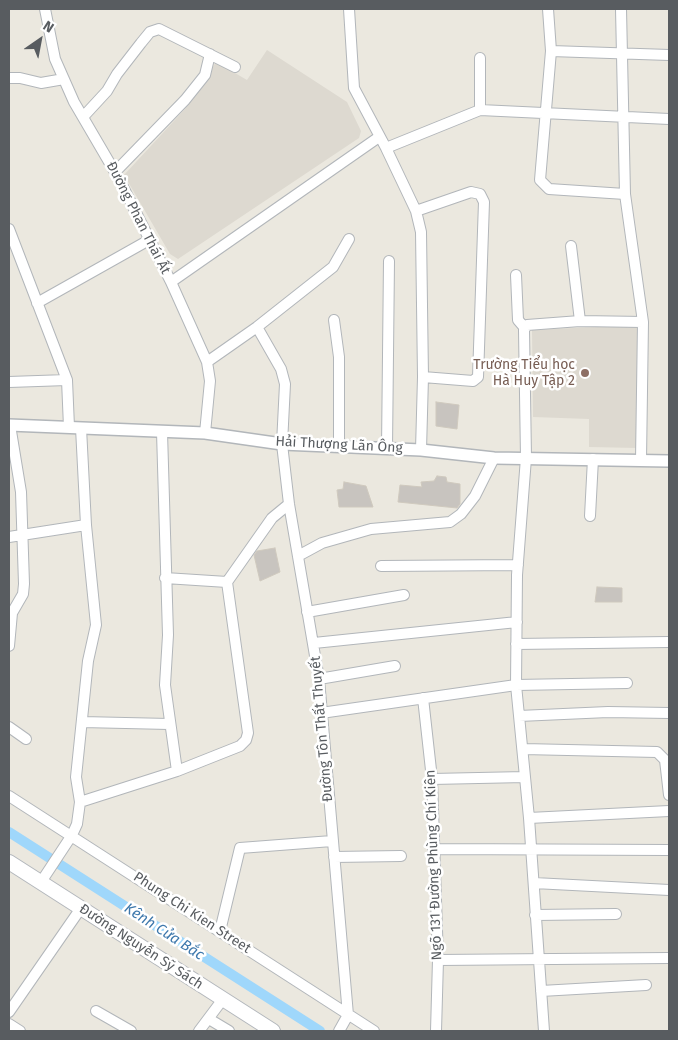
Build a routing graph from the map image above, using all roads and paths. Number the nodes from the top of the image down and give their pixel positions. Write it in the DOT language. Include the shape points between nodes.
graph roads {
  1 [pos="45,9"];
  2 [pos="349,9"];
  3 [pos="548,9"];
  4 [pos="621,9"];
  5 [pos="550,51"];
  6 [pos="210,54"];
  7 [pos="621,54"];
  8 [pos="669,55"];
  9 [pos="480,58"];
  10 [pos="235,67"];
  11 [pos="9,78"];
  12 [pos="64,79"];
  13 [pos="480,110"];
  14 [pos="545,113"];
  15 [pos="83,117"];
  16 [pos="622,118"];
  17 [pos="669,119"];
  18 [pos="380,137"];
  19 [pos="386,148"];
  20 [pos="115,172"];
  21 [pos="625,194"];
  22 [pos="416,211"];
  23 [pos="9,230"];
  24 [pos="349,239"];
  25 [pos="149,240"];
  26 [pos="571,246"];
  27 [pos="389,261"];
  28 [pos="516,275"];
  29 [pos="171,282"];
  30 [pos="37,303"];
  31 [pos="334,320"];
  32 [pos="580,321"];
  33 [pos="643,322"];
  34 [pos="524,327"];
  35 [pos="257,328"];
  36 [pos="207,362"];
  37 [pos="423,377"];
  38 [pos="67,380"];
  39 [pos="9,382"];
  40 [pos="10,425"];
  41 [pos="69,426"];
  42 [pos="82,428"];
  43 [pos="162,432"];
  44 [pos="205,433"];
  45 [pos="282,444"];
  46 [pos="339,446"];
  47 [pos="387,448"];
  48 [pos="421,450"];
  49 [pos="494,458"];
  50 [pos="526,458"];
  51 [pos="593,459"];
  52 [pos="641,460"];
  53 [pos="669,461"];
  54 [pos="289,504"];
  55 [pos="590,516"];
  56 [pos="86,525"];
  57 [pos="9,536"];
  58 [pos="24,536"];
  59 [pos="298,556"];
  60 [pos="518,565"];
  61 [pos="381,566"];
  62 [pos="165,578"];
  63 [pos="227,582"];
  64 [pos="404,595"];
  65 [pos="307,612"];
  66 [pos="517,622"];
  67 [pos="669,642"];
  68 [pos="314,643"];
  69 [pos="516,644"];
  70 [pos="9,646"];
  71 [pos="394,666"];
  72 [pos="318,679"];
  73 [pos="627,683"];
  74 [pos="516,685"];
  75 [pos="424,698"];
  76 [pos="321,713"];
  77 [pos="669,713"];
  78 [pos="519,716"];
  79 [pos="82,722"];
  80 [pos="169,724"];
  81 [pos="9,727"];
  82 [pos="26,739"];
  83 [pos="523,750"];
  84 [pos="177,771"];
  85 [pos="525,777"];
  86 [pos="432,779"];
  87 [pos="669,794"];
  88 [pos="9,796"];
  89 [pos="80,802"];
  90 [pos="669,812"];
  91 [pos="529,818"];
  92 [pos="72,835"];
  93 [pos="332,841"];
  94 [pos="531,848"];
  95 [pos="433,849"];
  96 [pos="669,850"];
  97 [pos="402,856"];
  98 [pos="334,857"];
  99 [pos="9,862"];
  100 [pos="45,877"];
  101 [pos="534,883"];
  102 [pos="669,890"];
  103 [pos="81,908"];
  104 [pos="616,914"];
  105 [pos="536,915"];
  106 [pos="220,931"];
  107 [pos="669,958"];
  108 [pos="538,959"];
  109 [pos="438,960"];
  110 [pos="646,985"];
  111 [pos="541,991"];
  112 [pos="223,999"];
  113 [pos="96,1011"];
  114 [pos="9,1012"];
  115 [pos="209,1018"];
  116 [pos="344,1023"];
  117 [pos="9,1024"];
  118 [pos="20,1031"];
  119 [pos="131,1031"];
  120 [pos="199,1031"];
  121 [pos="229,1031"];
  122 [pos="273,1031"];
  123 [pos="374,1031"];
  124 [pos="436,1031"];
  125 [pos="544,1031"];
  1 -- 12 [label="street, Đường Phan Thái Ất"];
  2 -- 18 [label="street" via="354,88"];
  3 -- 5 [label="street"];
  4 -- 7 [label="street"];
  5 -- 7 [label="street"];
  5 -- 14 [label="street"];
  6 -- 10 [label="street"];
  6 -- 15 [label="street" via="159,29 150,32 107,91"];
  6 -- 20 [label="street" via="205,74 185,100"];
  7 -- 8 [label="street"];
  7 -- 16 [label="street"];
  9 -- 13 [label="street"];
  11 -- 12 [label="street" via="41,83"];
  12 -- 15 [label="street, Đường Phan Thái Ất"];
  13 -- 14 [label="street"];
  13 -- 19 [label="street"];
  14 -- 16 [label="street"];
  14 -- 21 [label="street" via="539,176 544,186 552,190"];
  15 -- 20 [label="street, Đường Phan Thái Ất"];
  16 -- 17 [label="street"];
  16 -- 21 [label="street"];
  18 -- 19 [label="street"];
  18 -- 29 [label="street"];
  19 -- 22 [label="street"];
  20 -- 25 [label="street, Đường Phan Thái Ất"];
  21 -- 33 [label="street"];
  22 -- 37 [label="street" via="422,242"];
  22 -- 37 [label="street" via="472,192 480,194 484,202 478,377 473,381"];
  23 -- 30 [label="street"];
  24 -- 35 [label="street" via="333,267"];
  25 -- 29 [label="street, Đường Phan Thái Ất"];
  25 -- 30 [label="street"];
  26 -- 32 [label="street"];
  27 -- 47 [label="street"];
  28 -- 34 [label="street" via="518,320"];
  29 -- 36 [label="street, Đường Phan Thái Ất"];
  30 -- 38 [label="street"];
  31 -- 46 [label="street" via="339,357"];
  32 -- 33 [label="street"];
  32 -- 34 [label="street"];
  33 -- 52 [label="street"];
  34 -- 50 [label="street"];
  35 -- 36 [label="street"];
  35 -- 45 [label="street, Đường Tôn Thất Thuyết" via="284,374"];
  36 -- 44 [label="street, Đường Phan Thái Ất" via="210,381"];
  37 -- 48 [label="street"];
  38 -- 39 [label="street"];
  38 -- 41 [label="street"];
  40 -- 41 [label="street, Hải Thượng Lãn Ông"];
  40 -- 58 [label="street" via="20,484"];
  41 -- 42 [label="street, Hải Thượng Lãn Ông"];
  42 -- 43 [label="street, Hải Thượng Lãn Ông"];
  42 -- 56 [label="street"];
  43 -- 44 [label="street, Hải Thượng Lãn Ông"];
  43 -- 62 [label="street"];
  44 -- 45 [label="street, Hải Thượng Lãn Ông"];
  45 -- 46 [label="street, Hải Thượng Lãn Ông"];
  45 -- 54 [label="street, Đường Tôn Thất Thuyết"];
  46 -- 47 [label="street, Hải Thượng Lãn Ông"];
  47 -- 48 [label="street, Hải Thượng Lãn Ông"];
  48 -- 49 [label="street, Hải Thượng Lãn Ông"];
  49 -- 50 [label="street, Hải Thượng Lãn Ông"];
  49 -- 59 [label="street" via="475,496 450,522 371,529 322,543"];
  50 -- 51 [label="street, Hải Thượng Lãn Ông"];
  50 -- 60 [label="street"];
  51 -- 52 [label="street, Hải Thượng Lãn Ông"];
  51 -- 55 [label="street"];
  52 -- 53 [label="street, Hải Thượng Lãn Ông"];
  54 -- 59 [label="street, Đường Tôn Thất Thuyết"];
  54 -- 63 [label="street" via="272,518"];
  56 -- 58 [label="street"];
  56 -- 79 [label="street" via="96,625 88,661"];
  57 -- 58 [label="street"];
  58 -- 70 [label="street" via="24,589 12,613"];
  59 -- 65 [label="street, Đường Tôn Thất Thuyết"];
  60 -- 61 [label="street"];
  60 -- 66 [label="street"];
  62 -- 63 [label="street"];
  62 -- 80 [label="street" via="168,635 165,685"];
  63 -- 84 [label="street" via="248,737 240,746"];
  64 -- 65 [label="street"];
  65 -- 68 [label="street, Đường Tôn Thất Thuyết"];
  66 -- 68 [label="street"];
  66 -- 69 [label="street"];
  67 -- 69 [label="street"];
  68 -- 72 [label="street, Đường Tôn Thất Thuyết"];
  69 -- 74 [label="street"];
  71 -- 72 [label="street"];
  72 -- 76 [label="street, Đường Tôn Thất Thuyết"];
  73 -- 74 [label="street"];
  74 -- 75 [label="street"];
  74 -- 78 [label="street"];
  75 -- 76 [label="street"];
  75 -- 86 [label="street, Ngõ 131 Đường Phùng Chí Kiên"];
  76 -- 93 [label="street, Đường Tôn Thất Thuyết"];
  77 -- 78 [label="street"];
  78 -- 83 [label="street"];
  79 -- 80 [label="street"];
  79 -- 89 [label="street" via="76,777"];
  80 -- 84 [label="street"];
  81 -- 82 [label="street"];
  83 -- 85 [label="street"];
  83 -- 87 [label="street" via="657,752 665,760"];
  84 -- 89 [label="street"];
  85 -- 86 [label="street"];
  85 -- 91 [label="street"];
  86 -- 95 [label="street, Ngõ 131 Đường Phùng Chí Kiên"];
  88 -- 92 [label="street, Phung Chi Kien Street"];
  89 -- 92 [label="street"];
  90 -- 91 [label="street"];
  91 -- 94 [label="street"];
  92 -- 100 [label="street"];
  92 -- 106 [label="street, Phung Chi Kien Street"];
  93 -- 98 [label="street, Đường Tôn Thất Thuyết"];
  93 -- 106 [label="street" via="240,848"];
  94 -- 95 [label="street"];
  94 -- 96 [label="street"];
  94 -- 101 [label="street"];
  95 -- 109 [label="street, Ngõ 131 Đường Phùng Chí Kiên"];
  97 -- 98 [label="street"];
  98 -- 116 [label="street, Đường Tôn Thất Thuyết"];
  99 -- 100 [label="main road, Đường Nguyễn Sỹ Sách"];
  100 -- 103 [label="main road, Đường Nguyễn Sỹ Sách"];
  101 -- 102 [label="street"];
  101 -- 105 [label="street"];
  103 -- 112 [label="main road, Đường Nguyễn Sỹ Sách"];
  103 -- 114 [label="street"];
  104 -- 105 [label="street"];
  105 -- 108 [label="street"];
  106 -- 116 [label="street, Phung Chi Kien Street"];
  107 -- 108 [label="street"];
  108 -- 109 [label="street"];
  108 -- 111 [label="street"];
  109 -- 124 [label="street, Ngõ 131 Đường Phùng Chí Kiên"];
  110 -- 111 [label="street"];
  111 -- 125 [label="street"];
  112 -- 115 [label="street"];
  112 -- 122 [label="main road, Đường Nguyễn Sỹ Sách"];
  113 -- 119 [label="street"];
  115 -- 120 [label="street"];
  115 -- 121 [label="street"];
  116 -- 123 [label="street, Phung Chi Kien Street"];
  117 -- 118 [label="street"];
}
